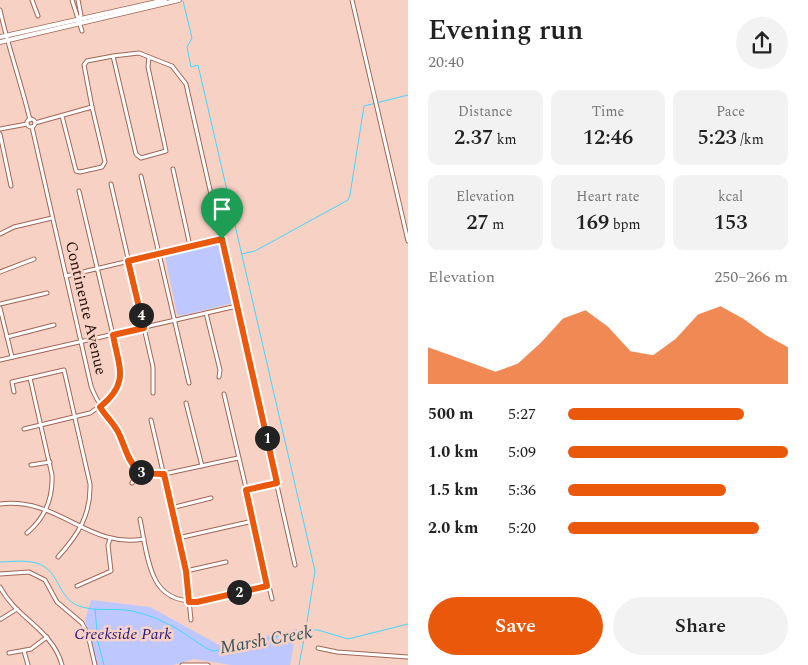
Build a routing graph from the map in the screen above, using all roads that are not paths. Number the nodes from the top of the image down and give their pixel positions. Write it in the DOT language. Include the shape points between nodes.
graph roads {
  1 [pos="32,0"];
  2 [pos="72,0"];
  3 [pos="78,0"];
  4 [pos="165,0"];
  5 [pos="179,0"];
  6 [pos="352,0"];
  7 [pos="149,8"];
  8 [pos="0,10"];
  9 [pos="38,16"];
  10 [pos="80,22"];
  11 [pos="82,31"];
  12 [pos="0,37"];
  13 [pos="6,38"];
  14 [pos="0,42"];
  15 [pos="114,56"];
  16 [pos="149,57"];
  17 [pos="92,107"];
  18 [pos="62,116"];
  19 [pos="30,120"];
  20 [pos="34,122"];
  21 [pos="27,124"];
  22 [pos="32,127"];
  23 [pos="0,130"];
  24 [pos="0,134"];
  25 [pos="173,169"];
  26 [pos="141,176"];
  27 [pos="110,184"];
  28 [pos="12,186"];
  29 [pos="79,191"];
  30 [pos="52,218"];
  31 [pos="0,233"];
  32 [pos="222,239"];
  33 [pos="408,241"];
  34 [pos="190,246"];
  35 [pos="160,254"];
  36 [pos="34,259"];
  37 [pos="128,261"];
  38 [pos="97,268"];
  39 [pos="0,272"];
  40 [pos="66,276"];
  41 [pos="47,293"];
  42 [pos="0,304"];
  43 [pos="237,306"];
  44 [pos="0,308"];
  45 [pos="206,313"];
  46 [pos="175,321"];
  47 [pos="54,325"];
  48 [pos="144,328"];
  49 [pos="113,335"];
  50 [pos="7,337"];
  51 [pos="81,341"];
  52 [pos="12,357"];
  53 [pos="0,360"];
  54 [pos="219,377"];
  55 [pos="30,378"];
  56 [pos="189,384"];
  57 [pos="14,392"];
  58 [pos="153,393"];
  59 [pos="224,394"];
  60 [pos="186,403"];
  61 [pos="100,407"];
  62 [pos="76,417"];
  63 [pos="151,420"];
  64 [pos="41,425"];
  65 [pos="24,429"];
  66 [pos="238,458"];
  67 [pos="50,462"];
  68 [pos="31,465"];
  69 [pos="202,466"];
  70 [pos="139,471"];
  71 [pos="164,474"];
  72 [pos="132,483"];
  73 [pos="277,483"];
  74 [pos="246,490"];
  75 [pos="211,498"];
  76 [pos="0,504"];
  77 [pos="171,508"];
  78 [pos="46,509"];
  79 [pos="140,520"];
  80 [pos="252,521"];
  81 [pos="82,527"];
  82 [pos="27,533"];
  83 [pos="178,538"];
  84 [pos="110,539"];
  85 [pos="144,539"];
  86 [pos="58,558"];
  87 [pos="226,562"];
  88 [pos="295,566"];
  89 [pos="186,571"];
  90 [pos="0,574"];
  91 [pos="77,586"];
  92 [pos="267,586"];
  93 [pos="0,587"];
  94 [pos="272,599"];
  95 [pos="189,602"];
  96 [pos="17,609"];
  97 [pos="1,620"];
  98 [pos="191,620"];
  99 [pos="47,637"];
  100 [pos="318,648"];
  101 [pos="24,651"];
  102 [pos="9,653"];
  103 [pos="408,657"];
  104 [pos="28,665"];
  105 [pos="62,665"];
  106 [pos="96,665"];
  107 [pos="182,665"];
  108 [pos="208,665"];
  1 -- 9 [label="street"];
  2 -- 10 [label="street"];
  3 -- 10 [label="street"];
  4 -- 7 [label="main road"];
  4 -- 10 [label="main road"];
  5 -- 7 [label="main road"];
  6 -- 33 [label="street"];
  7 -- 10 [label="main road"];
  8 -- 13 [label="street"];
  10 -- 11 [label="street"];
  10 -- 13 [label="main road"];
  12 -- 13 [label="main road"];
  13 -- 14 [label="main road"];
  13 -- 19 [label="street" via="19,73"];
  15 -- 16 [label="street" via="139,53"];
  15 -- 16 [label="street" via="136,154 141,158 164,153 167,148 148,67"];
  15 -- 17 [label="street" via="84,65"];
  16 -- 32 [label="street" via="165,61 182,77"];
  17 -- 18 [label="street"];
  17 -- 18 [label="street" via="105,162 102,167 76,171"];
  18 -- 20 [label="street"];
  19 -- 20 [label="street"];
  19 -- 21 [label="street"];
  20 -- 22 [label="street"];
  21 -- 22 [label="street"];
  21 -- 23 [label="street"];
  22 -- 30 [label="street, Continente Avenue"];
  24 -- 28 [label="street"];
  25 -- 34 [label="street"];
  26 -- 35 [label="street"];
  27 -- 37 [label="street"];
  29 -- 38 [label="street"];
  30 -- 31 [label="street"];
  30 -- 40 [label="street, Continente Avenue"];
  32 -- 34 [label="street"];
  32 -- 43 [label="street"];
  34 -- 35 [label="street"];
  35 -- 37 [label="street"];
  35 -- 46 [label="street"];
  36 -- 39 [label="street"];
  37 -- 38 [label="street"];
  37 -- 48 [label="street"];
  38 -- 40 [label="street"];
  38 -- 49 [label="street"];
  40 -- 51 [label="street, Continente Avenue"];
  41 -- 42 [label="street"];
  43 -- 45 [label="street"];
  43 -- 73 [label="street"];
  44 -- 50 [label="street"];
  45 -- 46 [label="street"];
  45 -- 54 [label="street"];
  46 -- 48 [label="street"];
  46 -- 56 [label="street"];
  47 -- 50 [label="street"];
  48 -- 49 [label="street"];
  48 -- 58 [label="street" via="153,367"];
  49 -- 51 [label="street"];
  49 -- 61 [label="street" via="120,382 117,392"];
  50 -- 52 [label="street"];
  51 -- 52 [label="street"];
  51 -- 61 [label="street, Continente Avenue" via="91,386"];
  52 -- 53 [label="street"];
  55 -- 57 [label="street" via="12,382"];
  55 -- 62 [label="street" via="64,370"];
  55 -- 64 [label="street"];
  59 -- 66 [label="street"];
  60 -- 69 [label="street"];
  61 -- 62 [label="street"];
  61 -- 70 [label="street, Continente Avenue" via="120,435 130,463"];
  62 -- 64 [label="street"];
  62 -- 81 [label="street" via="90,484"];
  63 -- 71 [label="street"];
  64 -- 65 [label="street"];
  64 -- 67 [label="street"];
  66 -- 69 [label="street"];
  66 -- 74 [label="street"];
  67 -- 68 [label="street"];
  67 -- 78 [label="street" via="53,485"];
  69 -- 71 [label="street"];
  70 -- 71 [label="street" via="151,475"];
  70 -- 72 [label="street"];
  71 -- 77 [label="street"];
  73 -- 74 [label="street"];
  73 -- 88 [label="street"];
  74 -- 80 [label="street"];
  75 -- 77 [label="street"];
  76 -- 78 [label="street" via="27,503"];
  77 -- 83 [label="street"];
  78 -- 81 [label="street"];
  78 -- 82 [label="street" via="38,524"];
  79 -- 85 [label="street"];
  80 -- 83 [label="street"];
  80 -- 92 [label="street"];
  81 -- 84 [label="street"];
  81 -- 86 [label="street"];
  83 -- 89 [label="street"];
  84 -- 85 [label="street"];
  84 -- 91 [label="street" via="111,572"];
  85 -- 95 [label="street" via="156,581 172,596"];
  87 -- 89 [label="street"];
  89 -- 95 [label="street"];
  90 -- 106 [label="street" via="29,572 45,580 57,602 86,629"];
  92 -- 94 [label="street"];
  92 -- 95 [label="street"];
  93 -- 96 [label="street"];
  95 -- 98 [label="street"];
  96 -- 97 [label="street"];
  96 -- 99 [label="street"];
  99 -- 101 [label="street"];
  99 -- 105 [label="street" via="55,646"];
  100 -- 103 [label="street"];
  101 -- 102 [label="street"];
  101 -- 104 [label="street"];
  107 -- 108 [label="street"];
}
